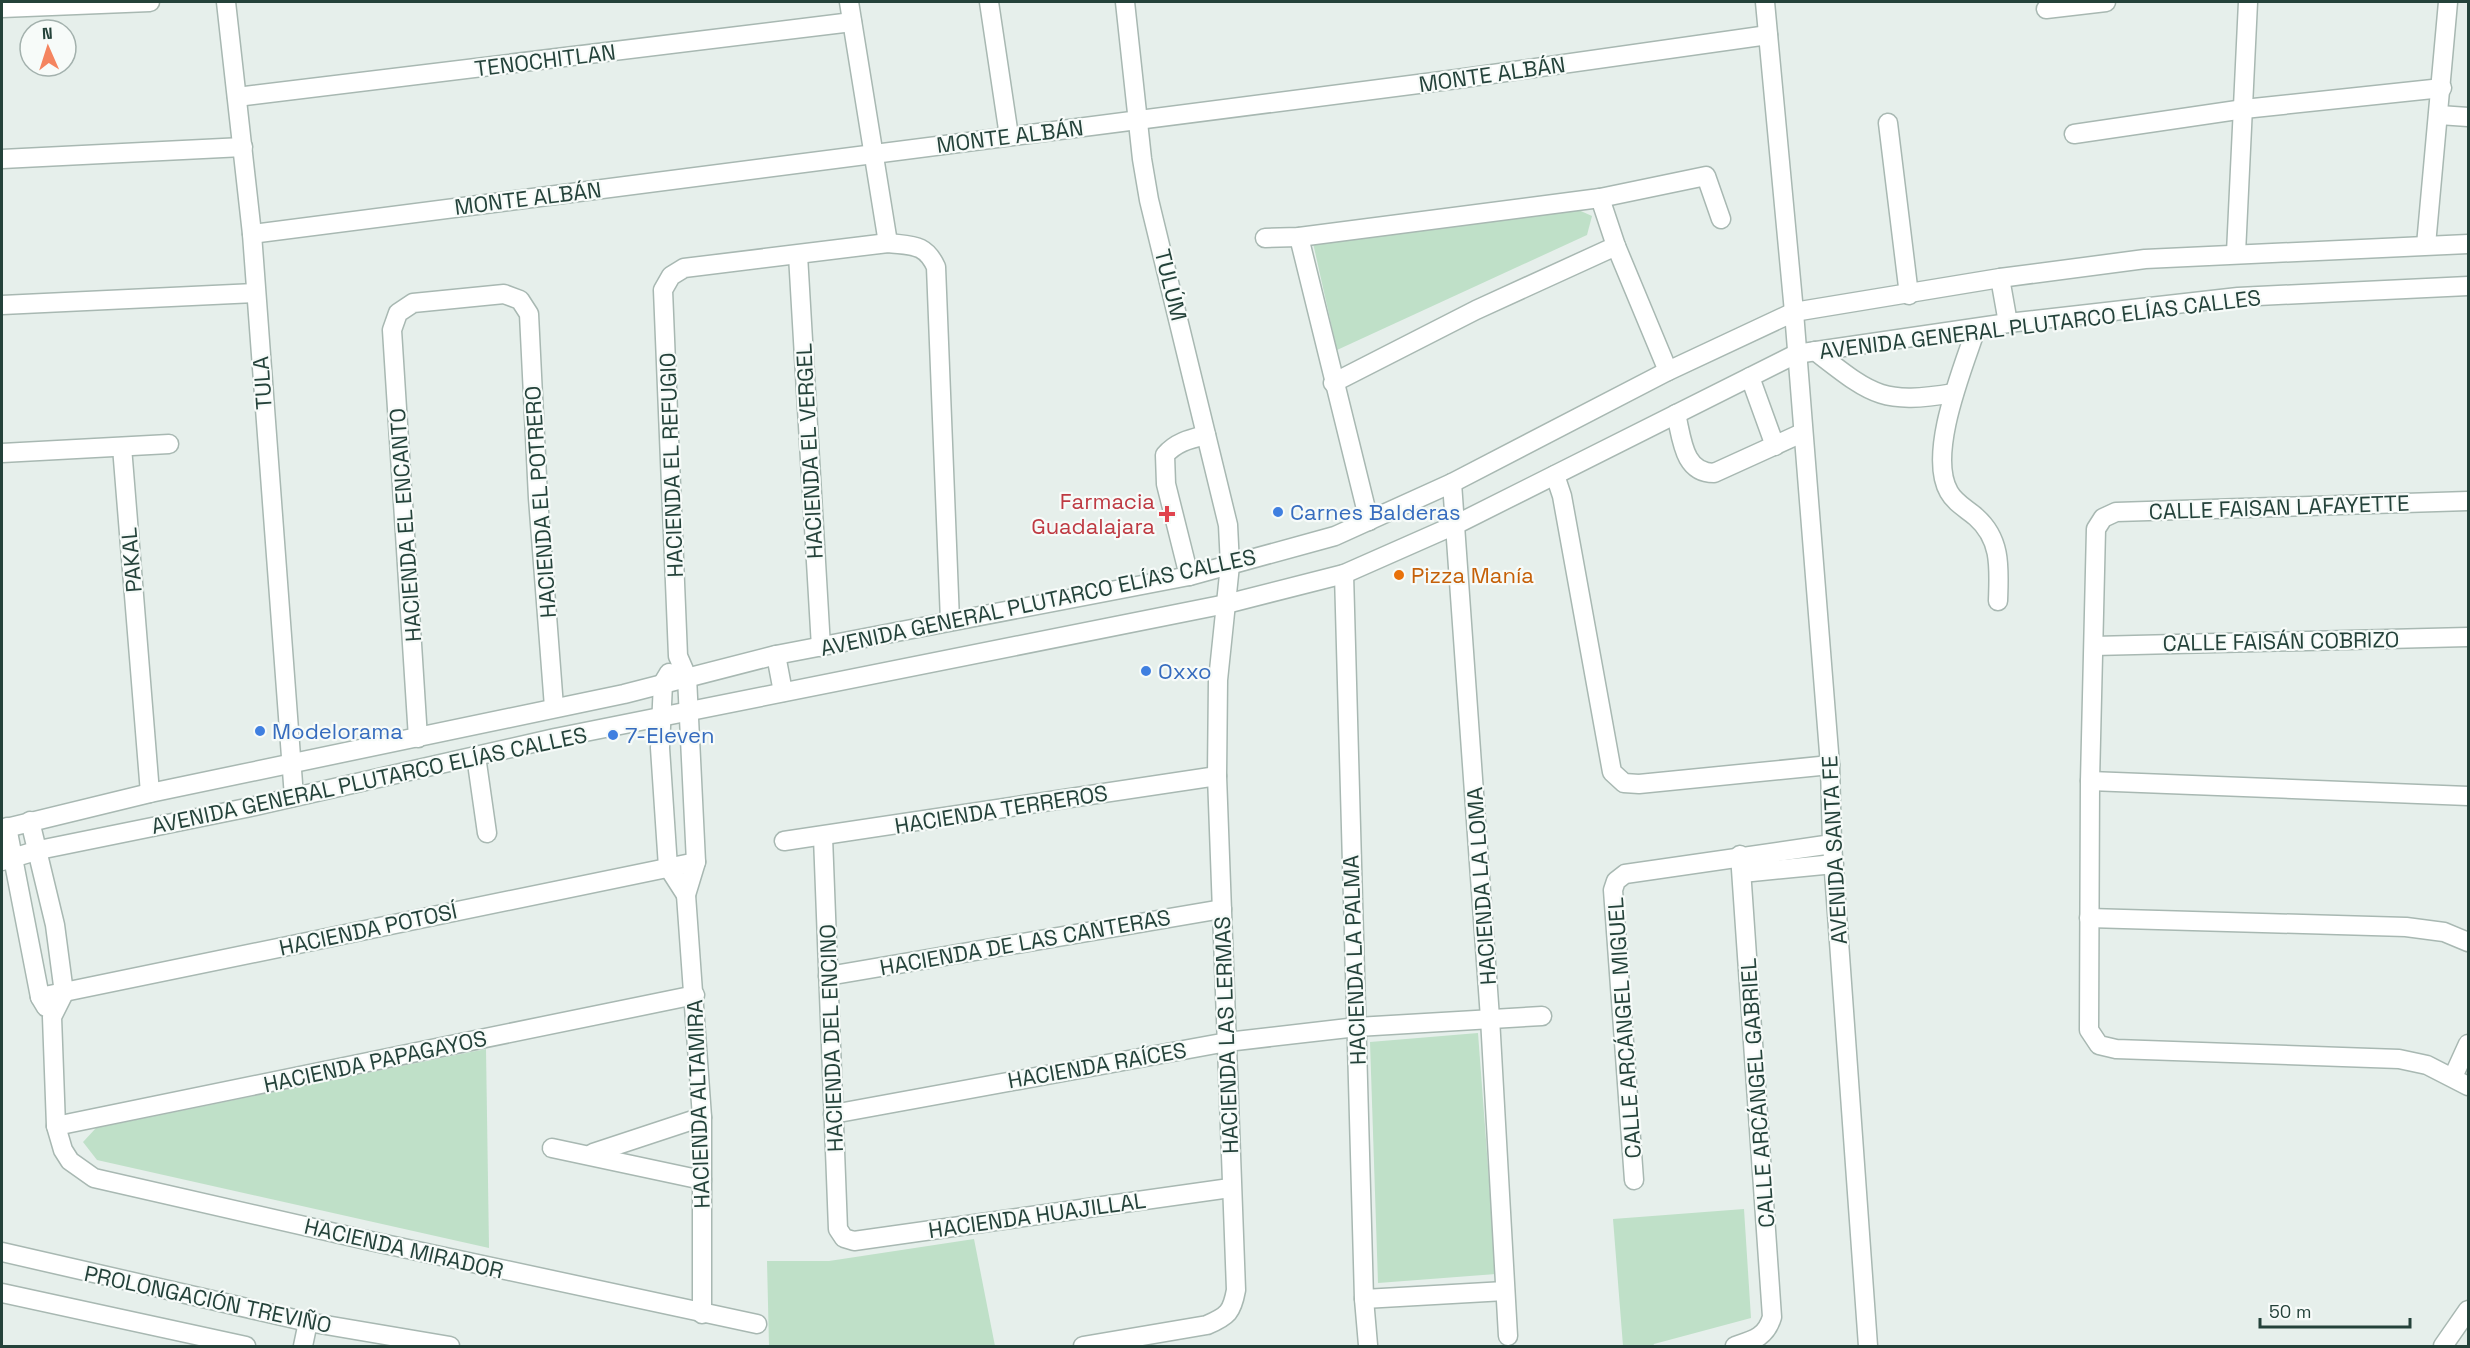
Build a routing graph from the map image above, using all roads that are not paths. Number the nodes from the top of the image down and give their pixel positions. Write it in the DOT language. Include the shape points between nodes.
graph roads {
  1 [pos="150,2"];
  2 [pos="226,2"];
  3 [pos="849,2"];
  4 [pos="989,2"];
  5 [pos="1125,2"];
  6 [pos="1765,2"];
  7 [pos="2106,2"];
  8 [pos="2248,2"];
  9 [pos="2448,2"];
  10 [pos="2,8"];
  11 [pos="2046,9"];
  12 [pos="852,22"];
  13 [pos="1768,35"];
  14 [pos="2442,88"];
  15 [pos="237,97"];
  16 [pos="2244,109"];
  17 [pos="2439,115"];
  18 [pos="2469,117"];
  19 [pos="1137,120"];
  20 [pos="1888,123"];
  21 [pos="2074,134"];
  22 [pos="1009,136"];
  23 [pos="243,147"];
  24 [pos="874,153"];
  25 [pos="2,159"];
  26 [pos="1600,198"];
  27 [pos="1721,219"];
  28 [pos="252,234"];
  29 [pos="1299,237"];
  30 [pos="1265,238"];
  31 [pos="888,243"];
  32 [pos="2469,244"];
  33 [pos="2426,245"];
  34 [pos="1616,246"];
  35 [pos="2236,253"];
  36 [pos="798,255"];
  37 [pos="2000,279"];
  38 [pos="2469,286"];
  39 [pos="255,293"];
  40 [pos="1909,295"];
  41 [pos="2,305"];
  42 [pos="1794,312"];
  43 [pos="398,313"];
  44 [pos="2008,323"];
  45 [pos="1976,329"];
  46 [pos="1815,351"];
  47 [pos="1796,354"];
  48 [pos="1668,371"];
  49 [pos="1750,377"];
  50 [pos="1333,383"];
  51 [pos="1954,393"];
  52 [pos="1676,414"];
  53 [pos="1802,433"];
  54 [pos="1206,435"];
  55 [pos="169,444"];
  56 [pos="1775,446"];
  57 [pos="122,447"];
  58 [pos="2,453"];
  59 [pos="1556,475"];
  60 [pos="1452,483"];
  61 [pos="2469,501"];
  62 [pos="1369,522"];
  63 [pos="1455,525"];
  64 [pos="1230,565"];
  65 [pos="1344,574"];
  66 [pos="1189,576"];
  67 [pos="1998,601"];
  68 [pos="1226,604"];
  69 [pos="950,621"];
  70 [pos="2469,637"];
  71 [pos="2094,646"];
  72 [pos="821,647"];
  73 [pos="776,655"];
  74 [pos="678,656"];
  75 [pos="687,677"];
  76 [pos="663,683"];
  77 [pos="783,692"];
  78 [pos="554,707"];
  79 [pos="688,711"];
  80 [pos="661,717"];
  81 [pos="418,738"];
  82 [pos="476,756"];
  83 [pos="292,764"];
  84 [pos="1830,765"];
  85 [pos="1217,776"];
  86 [pos="2090,782"];
  87 [pos="150,793"];
  88 [pos="2469,796"];
  89 [pos="294,797"];
  90 [pos="30,821"];
  91 [pos="4,828"];
  92 [pos="487,833"];
  93 [pos="823,837"];
  94 [pos="784,841"];
  95 [pos="1832,844"];
  96 [pos="39,850"];
  97 [pos="8,859"];
  98 [pos="696,862"];
  99 [pos="1741,864"];
  100 [pos="1834,864"];
  101 [pos="668,867"];
  102 [pos="686,895"];
  103 [pos="1222,909"];
  104 [pos="2089,918"];
  105 [pos="2469,942"];
  106 [pos="828,976"];
  107 [pos="64,993"];
  108 [pos="695,995"];
  109 [pos="40,997"];
  110 [pos="1542,1016"];
  111 [pos="52,1017"];
  112 [pos="1491,1018"];
  113 [pos="1357,1028"];
  114 [pos="1227,1042"];
  115 [pos="2469,1044"];
  116 [pos="2461,1082"];
  117 [pos="833,1114"];
  118 [pos="702,1117"];
  119 [pos="56,1126"];
  120 [pos="552,1148"];
  121 [pos="590,1154"];
  122 [pos="702,1180"];
  123 [pos="1634,1180"];
  124 [pos="1230,1188"];
  125 [pos="844,1238"];
  126 [pos="2,1252"];
  127 [pos="1505,1291"];
  128 [pos="2,1293"];
  129 [pos="1364,1299"];
  130 [pos="2469,1310"];
  131 [pos="702,1314"];
  132 [pos="308,1322"];
  133 [pos="757,1324"];
  134 [pos="1508,1336"];
  135 [pos="1368,1345"];
  136 [pos="246,1347"];
  137 [pos="303,1347"];
  138 [pos="450,1347"];
  139 [pos="1083,1347"];
  140 [pos="1735,1347"];
  141 [pos="1868,1347"];
  142 [pos="2443,1347"];
  1 -- 10 [label="street"];
  2 -- 15 [label="street, TULA"];
  3 -- 12 [label="street"];
  4 -- 22 [label="street"];
  5 -- 19 [label="street, TULÚM"];
  6 -- 13 [label="street, AVENIDA SANTA FE"];
  7 -- 11 [label="street"];
  8 -- 16 [label="street"];
  9 -- 14 [label="street"];
  12 -- 15 [label="street, TENOCHITLAN"];
  12 -- 24 [label="street"];
  13 -- 19 [label="street, MONTE ALBÁN"];
  13 -- 42 [label="street, AVENIDA SANTA FE"];
  14 -- 16 [label="street"];
  14 -- 17 [label="street"];
  15 -- 23 [label="street, TULA"];
  16 -- 21 [label="street"];
  16 -- 35 [label="street"];
  17 -- 18 [label="street"];
  17 -- 33 [label="street"];
  19 -- 22 [label="street, MONTE ALBÁN"];
  19 -- 54 [label="street, TULÚM" via="1149,200"];
  20 -- 40 [label="street"];
  22 -- 24 [label="street, MONTE ALBÁN"];
  23 -- 25 [label="street"];
  23 -- 28 [label="street, TULA"];
  24 -- 28 [label="street, MONTE ALBÁN"];
  24 -- 31 [label="street"];
  26 -- 27 [label="street" via="1706,176"];
  26 -- 29 [label="street"];
  26 -- 34 [label="street"];
  28 -- 39 [label="street, TULA"];
  29 -- 30 [label="street"];
  29 -- 50 [label="street"];
  31 -- 36 [label="street"];
  31 -- 69 [label="street" via="918,246 929,253 936,267"];
  32 -- 33 [label="street, AVENIDA GENERAL PLUTARCO ELÍAS CALLES"];
  33 -- 35 [label="street, AVENIDA GENERAL PLUTARCO ELÍAS CALLES"];
  34 -- 48 [label="street"];
  34 -- 50 [label="street" via="1476,310"];
  35 -- 37 [label="street, AVENIDA GENERAL PLUTARCO ELÍAS CALLES" via="2145,259"];
  36 -- 72 [label="street, HACIENDA EL VERGEL"];
  36 -- 74 [label="street, HACIENDA EL REFUGIO" via="684,268 671,276 663,290"];
  37 -- 40 [label="street, AVENIDA GENERAL PLUTARCO ELÍAS CALLES"];
  37 -- 44 [label="street"];
  38 -- 44 [label="street, AVENIDA GENERAL PLUTARCO ELÍAS CALLES" via="2238,297"];
  39 -- 41 [label="street"];
  39 -- 83 [label="street, TULA"];
  40 -- 42 [label="street, AVENIDA GENERAL PLUTARCO ELÍAS CALLES"];
  42 -- 47 [label="street, AVENIDA SANTA FE"];
  42 -- 48 [label="street, AVENIDA GENERAL PLUTARCO ELÍAS CALLES"];
  43 -- 78 [label="street, HACIENDA EL POTRERO" via="413,303 504,294 519,300 529,314"];
  43 -- 81 [label="street, HACIENDA EL ENCANTO" via="392,330"];
  44 -- 45 [label="street, AVENIDA GENERAL PLUTARCO ELÍAS CALLES"];
  45 -- 46 [label="street, AVENIDA GENERAL PLUTARCO ELÍAS CALLES"];
  45 -- 51 [label="street"];
  46 -- 47 [label="street, AVENIDA GENERAL PLUTARCO ELÍAS CALLES"];
  46 -- 51 [label="street" via="1859,385 1889,398 1916,399"];
  47 -- 49 [label="street, AVENIDA GENERAL PLUTARCO ELÍAS CALLES"];
  47 -- 53 [label="street, AVENIDA SANTA FE"];
  48 -- 60 [label="street, AVENIDA GENERAL PLUTARCO ELÍAS CALLES"];
  49 -- 52 [label="street, AVENIDA GENERAL PLUTARCO ELÍAS CALLES"];
  49 -- 56 [label="street"];
  50 -- 62 [label="street"];
  51 -- 67 [label="street" via="1941,449 1946,485 1953,498 1991,534 1999,556"];
  52 -- 56 [label="street" via="1686,456 1693,468 1703,473 1714,474"];
  52 -- 59 [label="street, AVENIDA GENERAL PLUTARCO ELÍAS CALLES"];
  53 -- 56 [label="street"];
  53 -- 84 [label="street, AVENIDA SANTA FE"];
  54 -- 64 [label="street, TULÚM" via="1228,525"];
  54 -- 66 [label="street" via="1184,441 1165,455 1166,484"];
  55 -- 57 [label="street"];
  57 -- 58 [label="street"];
  57 -- 87 [label="street, PAKAL"];
  59 -- 63 [label="street, AVENIDA GENERAL PLUTARCO ELÍAS CALLES"];
  59 -- 84 [label="street" via="1612,772 1624,783 1639,784"];
  60 -- 62 [label="street, AVENIDA GENERAL PLUTARCO ELÍAS CALLES"];
  60 -- 63 [label="street, HACIENDA LA LOMA"];
  61 -- 71 [label="street, CALLE FAISAN LAFAYETTE" via="2116,512 2103,518 2096,529"];
  62 -- 64 [label="street, AVENIDA GENERAL PLUTARCO ELÍAS CALLES" via="1335,536"];
  63 -- 65 [label="street, AVENIDA GENERAL PLUTARCO ELÍAS CALLES"];
  63 -- 112 [label="street, HACIENDA LA LOMA"];
  64 -- 66 [label="street, AVENIDA GENERAL PLUTARCO ELÍAS CALLES"];
  64 -- 68 [label="street, TULÚM"];
  65 -- 68 [label="street, AVENIDA GENERAL PLUTARCO ELÍAS CALLES"];
  65 -- 113 [label="street, HACIENDA LA PALMA"];
  66 -- 69 [label="street, AVENIDA GENERAL PLUTARCO ELÍAS CALLES"];
  68 -- 77 [label="street, AVENIDA GENERAL PLUTARCO ELÍAS CALLES"];
  68 -- 85 [label="street, HACIENDA LAS LERMAS" via="1218,680"];
  69 -- 72 [label="street, AVENIDA GENERAL PLUTARCO ELÍAS CALLES"];
  70 -- 71 [label="street, CALLE FAISÁN COBRIZO"];
  71 -- 86 [label="street"];
  72 -- 73 [label="street, AVENIDA GENERAL PLUTARCO ELÍAS CALLES"];
  73 -- 75 [label="street, AVENIDA GENERAL PLUTARCO ELÍAS CALLES"];
  73 -- 77 [label="street"];
  74 -- 75 [label="street, HACIENDA EL REFUGIO"];
  74 -- 76 [label="street"];
  75 -- 76 [label="street, AVENIDA GENERAL PLUTARCO ELÍAS CALLES"];
  75 -- 79 [label="street, HACIENDA ALTAMIRA"];
  76 -- 78 [label="street, AVENIDA GENERAL PLUTARCO ELÍAS CALLES"];
  76 -- 80 [label="street"];
  77 -- 79 [label="street, AVENIDA GENERAL PLUTARCO ELÍAS CALLES"];
  78 -- 81 [label="street, AVENIDA GENERAL PLUTARCO ELÍAS CALLES"];
  79 -- 80 [label="street, AVENIDA GENERAL PLUTARCO ELÍAS CALLES"];
  79 -- 98 [label="street, HACIENDA ALTAMIRA"];
  80 -- 82 [label="street, AVENIDA GENERAL PLUTARCO ELÍAS CALLES"];
  80 -- 101 [label="street"];
  81 -- 83 [label="street, AVENIDA GENERAL PLUTARCO ELÍAS CALLES"];
  82 -- 89 [label="street, AVENIDA GENERAL PLUTARCO ELÍAS CALLES"];
  82 -- 92 [label="street"];
  83 -- 87 [label="street, AVENIDA GENERAL PLUTARCO ELÍAS CALLES"];
  83 -- 89 [label="street, TULA"];
  84 -- 95 [label="street, AVENIDA SANTA FE"];
  85 -- 93 [label="street, HACIENDA TERREROS"];
  85 -- 103 [label="street, HACIENDA LAS LERMAS"];
  86 -- 88 [label="street"];
  86 -- 104 [label="street"];
  87 -- 90 [label="street, AVENIDA GENERAL PLUTARCO ELÍAS CALLES"];
  89 -- 96 [label="street, AVENIDA GENERAL PLUTARCO ELÍAS CALLES"];
  90 -- 91 [label="street, AVENIDA GENERAL PLUTARCO ELÍAS CALLES"];
  90 -- 96 [label="street"];
  91 -- 97 [label="street"];
  93 -- 94 [label="street, HACIENDA TERREROS"];
  93 -- 106 [label="street, HACIENDA DEL ENCINO"];
  95 -- 99 [label="street, CALLE ARCÁNGEL MIGUEL"];
  95 -- 100 [label="street, AVENIDA SANTA FE"];
  96 -- 97 [label="street, AVENIDA GENERAL PLUTARCO ELÍAS CALLES"];
  96 -- 107 [label="street"];
  97 -- 109 [label="street"];
  98 -- 101 [label="street, HACIENDA POTOSÍ"];
  98 -- 102 [label="street, HACIENDA ALTAMIRA"];
  99 -- 100 [label="street, CALLE ARCÁNGEL MIGUEL"];
  99 -- 123 [label="street, CALLE ARCÁNGEL MIGUEL" via="1625,874 1616,881 1613,890"];
  99 -- 140 [label="street, CALLE ARCÁNGEL GABRIEL" via="1772,1317 1768,1331"];
  100 -- 141 [label="street, AVENIDA SANTA FE"];
  101 -- 102 [label="street, HACIENDA ALTAMIRA"];
  101 -- 107 [label="street, HACIENDA POTOSÍ"];
  102 -- 108 [label="street, HACIENDA ALTAMIRA"];
  103 -- 106 [label="street, HACIENDA DE LAS CANTERAS"];
  103 -- 114 [label="street, HACIENDA LAS LERMAS"];
  104 -- 105 [label="street" via="2406,927 2444,932"];
  104 -- 116 [label="street" via="2089,1030 2099,1044 2116,1049 2399,1059 2427,1065"];
  106 -- 117 [label="street, HACIENDA DEL ENCINO"];
  107 -- 109 [label="street, HACIENDA POTOSÍ"];
  107 -- 111 [label="street"];
  108 -- 118 [label="street, HACIENDA ALTAMIRA"];
  108 -- 119 [label="street, HACIENDA PAPAGAYOS"];
  109 -- 111 [label="street"];
  110 -- 112 [label="street, HACIENDA RAÍCES"];
  111 -- 119 [label="street"];
  112 -- 113 [label="street, HACIENDA RAÍCES"];
  112 -- 127 [label="street, HACIENDA LA LOMA"];
  113 -- 114 [label="street, HACIENDA RAÍCES"];
  113 -- 129 [label="street, HACIENDA LA PALMA"];
  114 -- 117 [label="street, HACIENDA RAÍCES"];
  114 -- 124 [label="street, HACIENDA LAS LERMAS"];
  115 -- 116 [label="street"];
  117 -- 125 [label="street, HACIENDA DEL ENCINO" via="838,1229"];
  118 -- 121 [label="street"];
  118 -- 122 [label="street, HACIENDA ALTAMIRA"];
  119 -- 131 [label="street, HACIENDA MIRADOR" via="63,1150 75,1166 94,1178"];
  120 -- 121 [label="street"];
  121 -- 122 [label="street"];
  122 -- 131 [label="street, HACIENDA ALTAMIRA"];
  124 -- 125 [label="street, HACIENDA HUAJILLAL" via="854,1241"];
  124 -- 139 [label="street, HACIENDA LAS LERMAS" via="1236,1290 1233,1308 1222,1319 1207,1325"];
  126 -- 132 [label="street, PROLONGACIÓN TREVIÑO"];
  127 -- 129 [label="street"];
  127 -- 134 [label="street, HACIENDA LA LOMA"];
  128 -- 136 [label="street, PROLONGACIÓN TREVIÑO"];
  129 -- 135 [label="street, HACIENDA LA PALMA"];
  130 -- 142 [label="street"];
  131 -- 133 [label="street, HACIENDA MIRADOR"];
  132 -- 137 [label="street"];
  132 -- 138 [label="street, PROLONGACIÓN TREVIÑO"];
}
